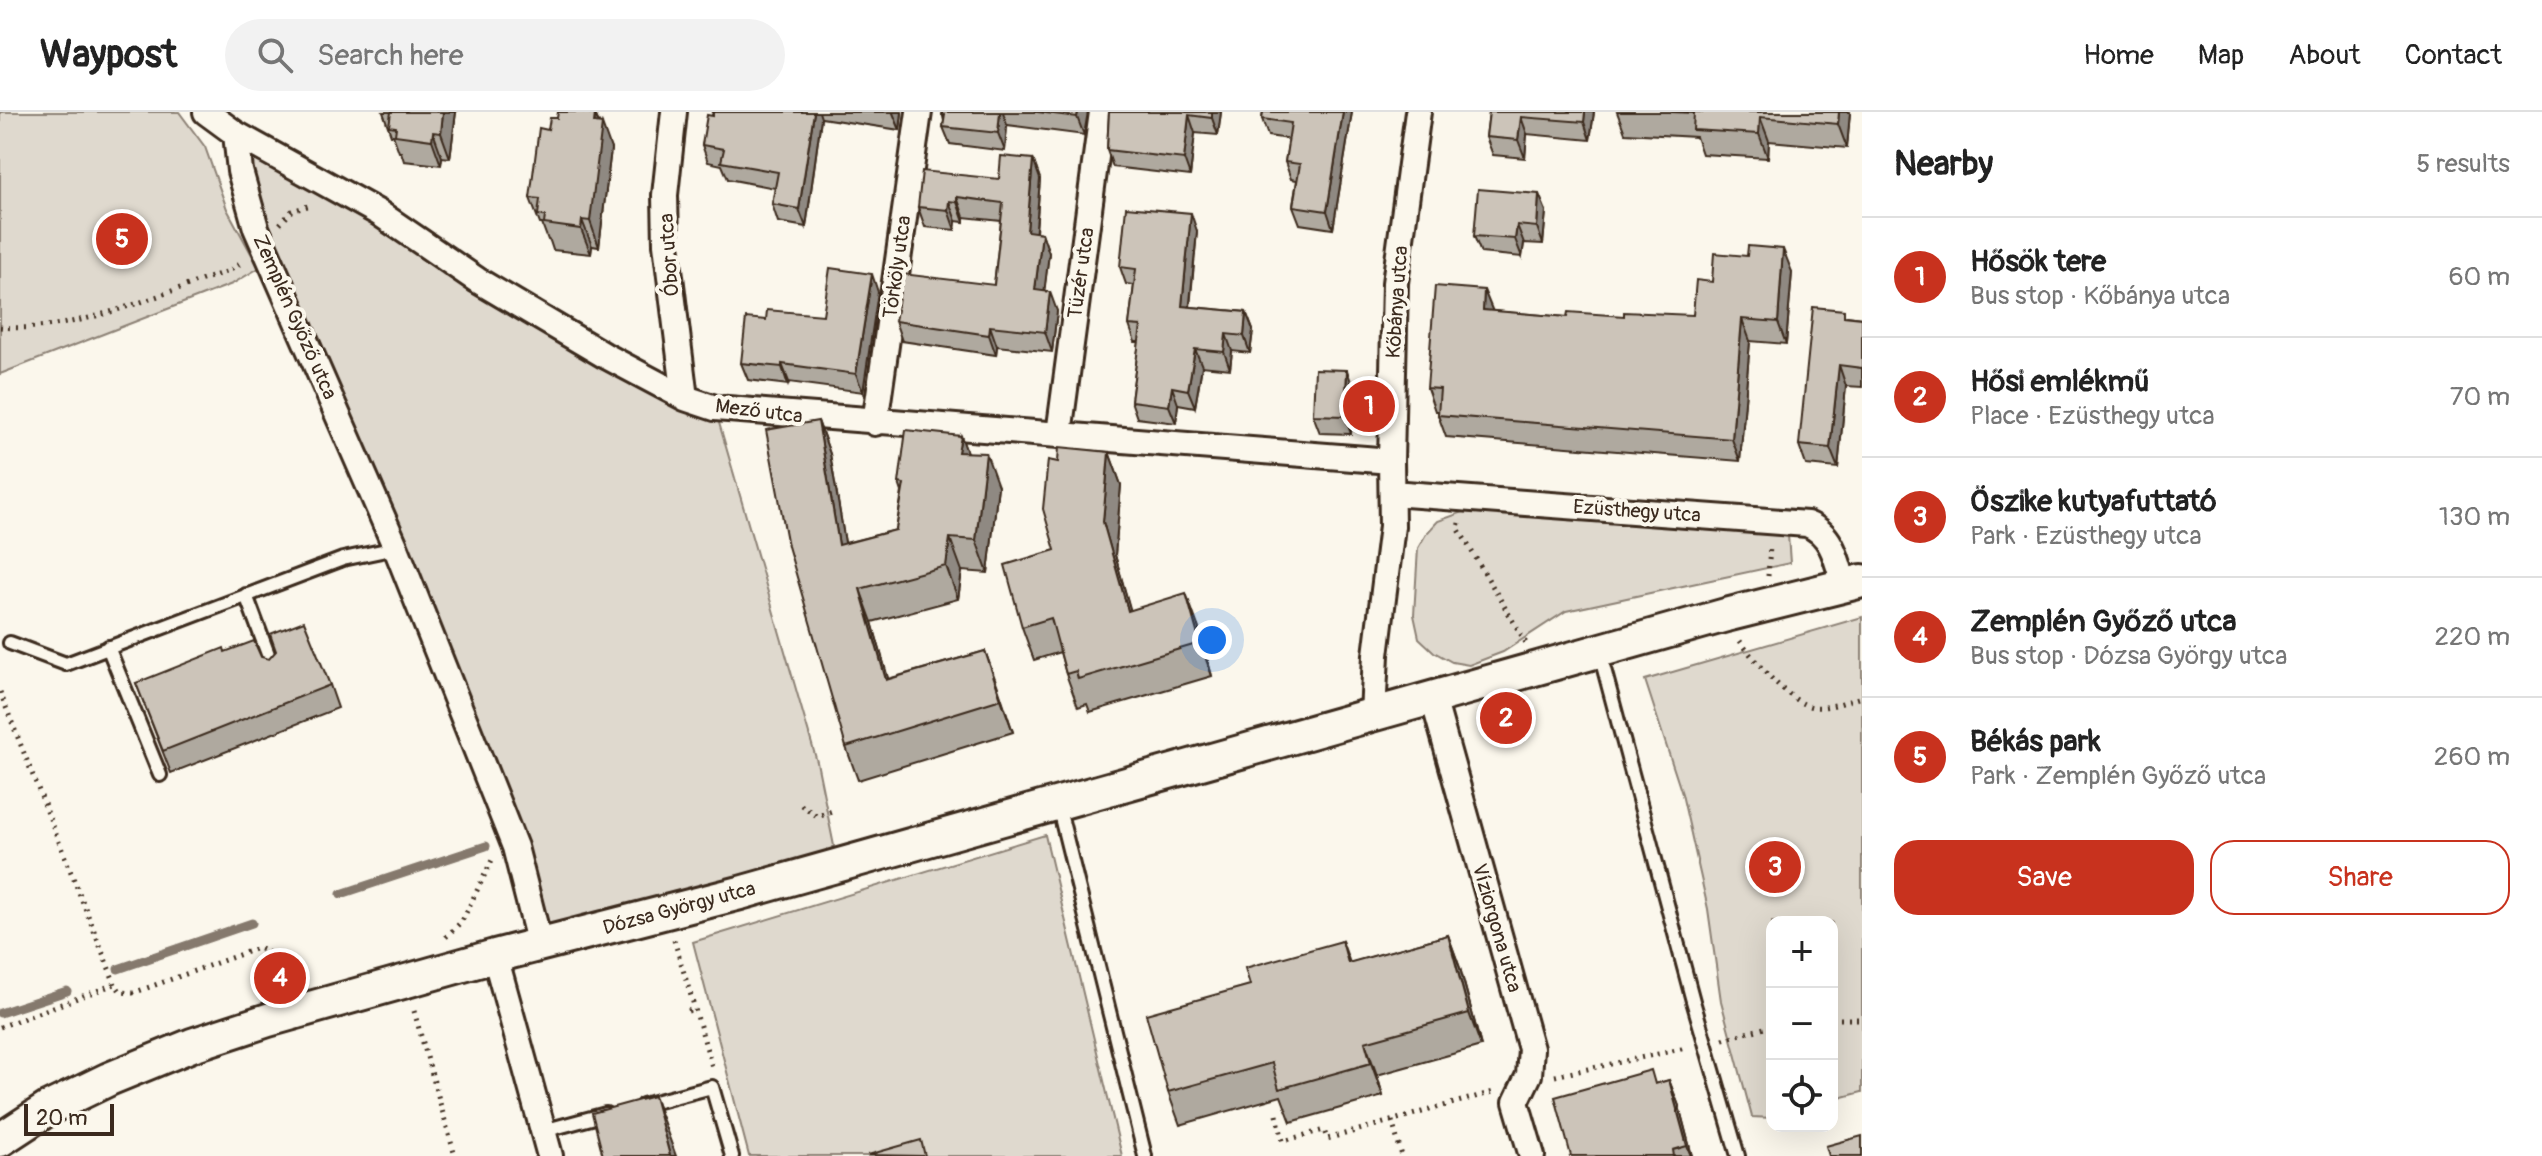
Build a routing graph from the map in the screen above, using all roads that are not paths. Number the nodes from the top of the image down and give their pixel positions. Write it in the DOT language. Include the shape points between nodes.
graph roads {
  1 [pos="206,112"];
  2 [pos="674,112"];
  3 [pos="919,112"];
  4 [pos="1102,112"];
  5 [pos="1418,112"];
  6 [pos="236,134"];
  7 [pos="685,398"];
  8 [pos="875,423"];
  9 [pos="1059,434"];
  10 [pos="1391,461"];
  11 [pos="1392,493"];
  12 [pos="396,548"];
  13 [pos="1853,583"];
  14 [pos="246,595"];
  15 [pos="10,643"];
  16 [pos="108,647"];
  17 [pos="1599,651"];
  18 [pos="275,673"];
  19 [pos="1433,698"];
  20 [pos="1373,714"];
  21 [pos="160,775"];
  22 [pos="1058,802"];
  23 [pos="540,945"];
  24 [pos="495,956"];
  25 [pos="635,1107"];
  26 [pos="620,1111"];
  27 [pos="543,1131"];
  28 [pos="0,1140"];
  29 [pos="550,1156"];
  30 [pos="732,1156"];
  31 [pos="1145,1156"];
  32 [pos="1532,1156"];
  33 [pos="1738,1156"];
  1 -- 6 [label="street, Mező utca"];
  2 -- 7 [label="street, Óbor utca" via="666,244"];
  3 -- 8 [label="street, Törköly utca"];
  4 -- 9 [label="street, Tüzér utca"];
  5 -- 10 [label="street, Kőbánya utca" via="1395,283"];
  6 -- 7 [label="street, Mező utca" via="379,213 477,280"];
  6 -- 12 [label="street, Zemplén Győző utca" via="240,171 263,246"];
  7 -- 8 [label="street, Mező utca" via="715,408"];
  8 -- 9 [label="street, Mező utca"];
  9 -- 10 [label="street, Mező utca"];
  10 -- 11 [label="street, Kőbánya utca"];
  11 -- 13 [label="street, Ezüsthegy utca" via="1807,524 1818,528"];
  11 -- 20 [label="street, Kőbánya utca"];
  12 -- 14 [label="lane" via="343,559"];
  12 -- 23 [label="street, Zemplén Győző utca" via="515,847"];
  13 -- 17 [label="street, Ezüsthegy utca"];
  14 -- 16 [label="lane"];
  14 -- 18 [label="lane"];
  15 -- 16 [label="lane" via="66,664"];
  16 -- 21 [label="lane"];
  17 -- 19 [label="street, Ezüsthegy utca"];
  17 -- 33 [label="lane"];
  19 -- 20 [label="street, Ezüsthegy utca"];
  19 -- 32 [label="street, Víziorgona utca" via="1531,1049 1517,1107"];
  20 -- 22 [label="street, Dózsa György utca"];
  22 -- 23 [label="street, Dózsa György utca"];
  22 -- 31 [label="lane"];
  23 -- 24 [label="street, Dózsa György utca"];
  24 -- 27 [label="street"];
  24 -- 28 [label="street, Dózsa György utca" via="192,1045 75,1094"];
  25 -- 30 [label="lane" via="712,1087"];
  26 -- 27 [label="lane"];
  27 -- 29 [label="street"];
}
